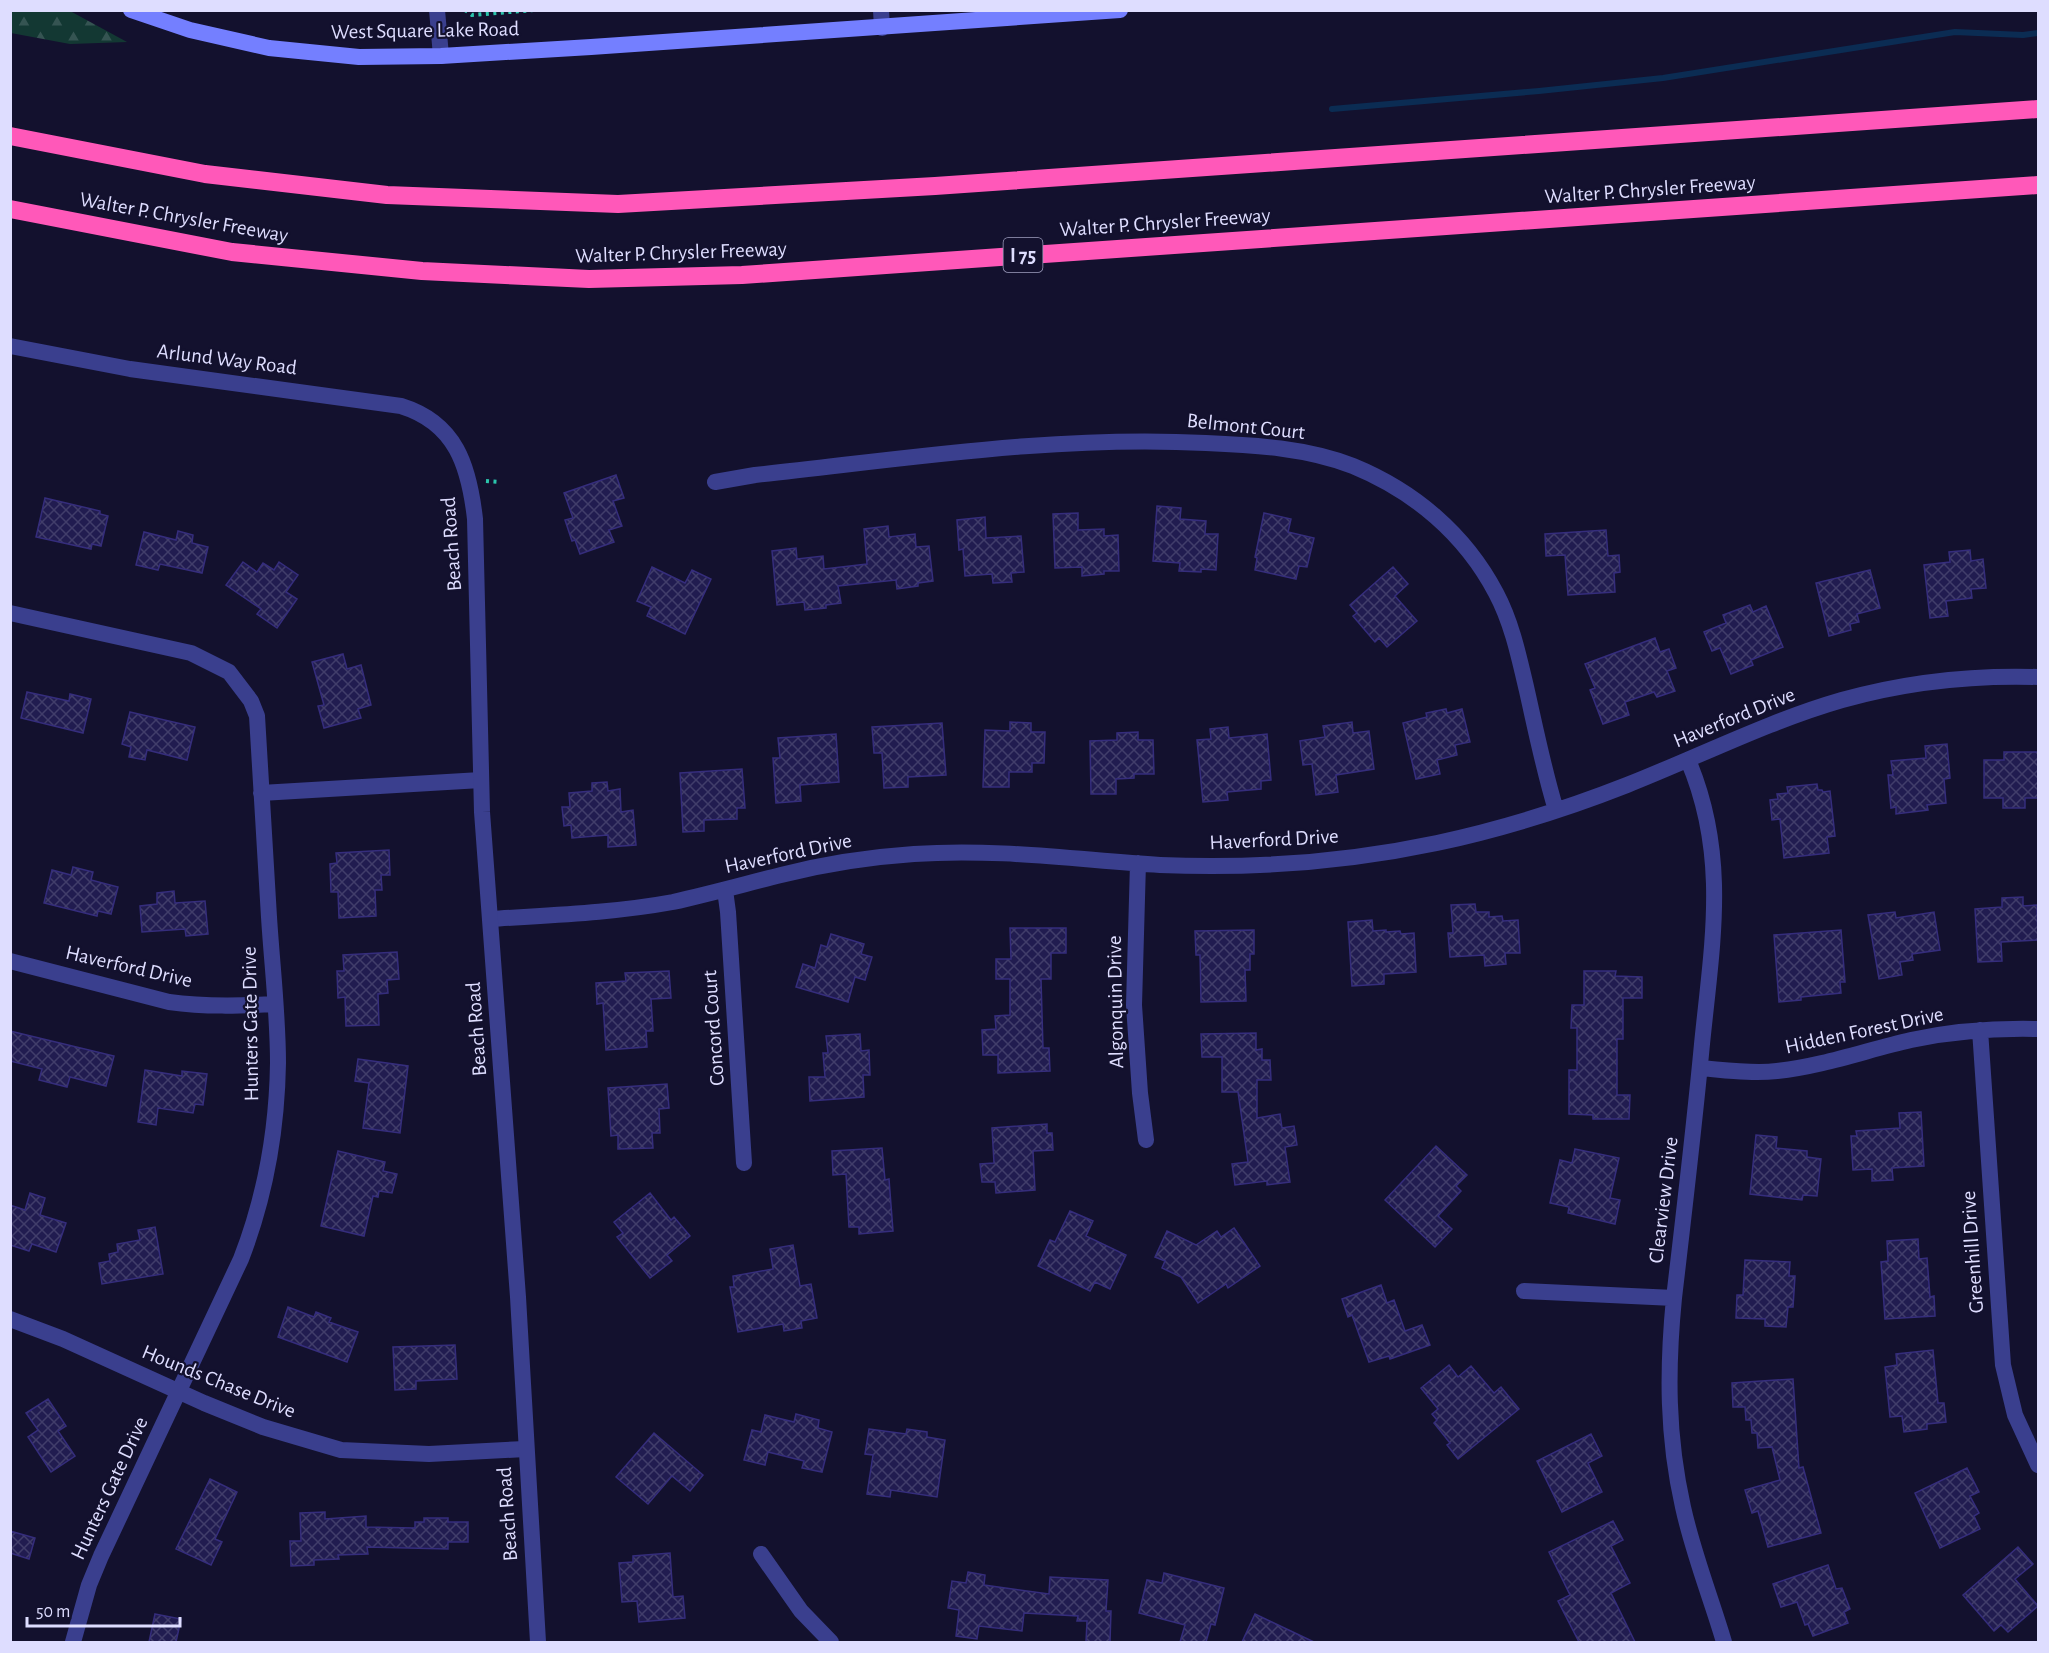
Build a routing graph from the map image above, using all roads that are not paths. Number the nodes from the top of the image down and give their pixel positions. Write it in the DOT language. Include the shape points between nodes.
graph roads {
  1 [pos="131,10"];
  2 [pos="437,10"];
  3 [pos="881,10"];
  4 [pos="1120,10"];
  5 [pos="882,28"];
  6 [pos="441,56"];
  7 [pos="2038,109"];
  8 [pos="10,136"];
  9 [pos="2038,185"];
  10 [pos="10,209"];
  11 [pos="10,346"];
  12 [pos="435,422"];
  13 [pos="715,482"];
  14 [pos="10,613"];
  15 [pos="2038,677"];
  16 [pos="1688,760"];
  17 [pos="481,780"];
  18 [pos="261,793"];
  19 [pos="1556,810"];
  20 [pos="1138,863"];
  21 [pos="725,890"];
  22 [pos="491,919"];
  23 [pos="10,961"];
  24 [pos="275,1004"];
  25 [pos="2038,1029"];
  26 [pos="1980,1030"];
  27 [pos="1700,1068"];
  28 [pos="1146,1140"];
  29 [pos="744,1163"];
  30 [pos="1524,1291"];
  31 [pos="1674,1298"];
  32 [pos="10,1319"];
  33 [pos="179,1391"];
  34 [pos="525,1449"];
  35 [pos="2038,1465"];
  36 [pos="761,1554"];
  37 [pos="73,1642"];
  38 [pos="538,1642"];
  39 [pos="831,1642"];
  40 [pos="1724,1642"];
  1 -- 6 [label="main road, West Square Lake Road" via="190,30 269,48 359,57"];
  2 -- 6 [label="street"];
  3 -- 5 [label="street"];
  4 -- 5 [label="main road, West Square Lake Road"];
  5 -- 6 [label="main road, West Square Lake Road"];
  7 -- 8 [label="highway" via="618,204 387,195 205,174"];
  9 -- 10 [label="highway, Walter P. Chrysler Freeway / I 75" via="742,275 589,279 422,271 232,252"];
  11 -- 12 [label="street, Arlund Way Road" via="130,369 385,402"];
  12 -- 17 [label="street, Beach Road" via="456,446 472,496 477,545"];
  13 -- 19 [label="street, Belmont Court" via="1033,445 1119,440 1264,446 1352,466 1384,481 1432,513 1466,547 1491,584 1517,647"];
  14 -- 18 [label="street, Hunters Gate Drive" via="191,653 229,672 257,716"];
  15 -- 16 [label="street, Haverford Drive" via="1950,679 1892,687 1840,700"];
  16 -- 19 [label="street, Haverford Drive"];
  16 -- 27 [label="street, Clearview Drive" via="1706,812 1715,871 1715,923"];
  17 -- 18 [label="street"];
  17 -- 22 [label="street, Beach Road"];
  18 -- 24 [label="street, Hunters Gate Drive"];
  19 -- 20 [label="street, Haverford Drive" via="1436,843 1356,856 1213,866"];
  20 -- 21 [label="street, Haverford Drive" via="990,853 882,856 812,868"];
  20 -- 28 [label="street, Algonquin Drive" via="1134,1005"];
  21 -- 22 [label="street, Haverford Drive" via="613,911"];
  21 -- 29 [label="street, Concord Court"];
  22 -- 34 [label="street, Beach Road"];
  23 -- 24 [label="street, Haverford Drive" via="169,1002 221,1006"];
  24 -- 33 [label="street, Hunters Gate Drive" via="276,1095 261,1200 241,1259"];
  25 -- 26 [label="street, Hidden Forest Drive"];
  26 -- 27 [label="street, Hidden Forest Drive" via="1913,1040 1776,1072"];
  26 -- 35 [label="street, Greenhill Drive" via="2003,1365 2015,1415"];
  27 -- 31 [label="street, Clearview Drive"];
  30 -- 31 [label="street"];
  31 -- 40 [label="street, Clearview Drive" via="1669,1403 1677,1480"];
  32 -- 33 [label="street, Hounds Chase Drive"];
  33 -- 34 [label="street, Hounds Chase Drive" via="263,1427 341,1450 429,1454"];
  33 -- 37 [label="street, Hunters Gate Drive" via="101,1556"];
  34 -- 38 [label="street, Beach Road"];
  36 -- 39 [label="street" via="801,1611"];
}
